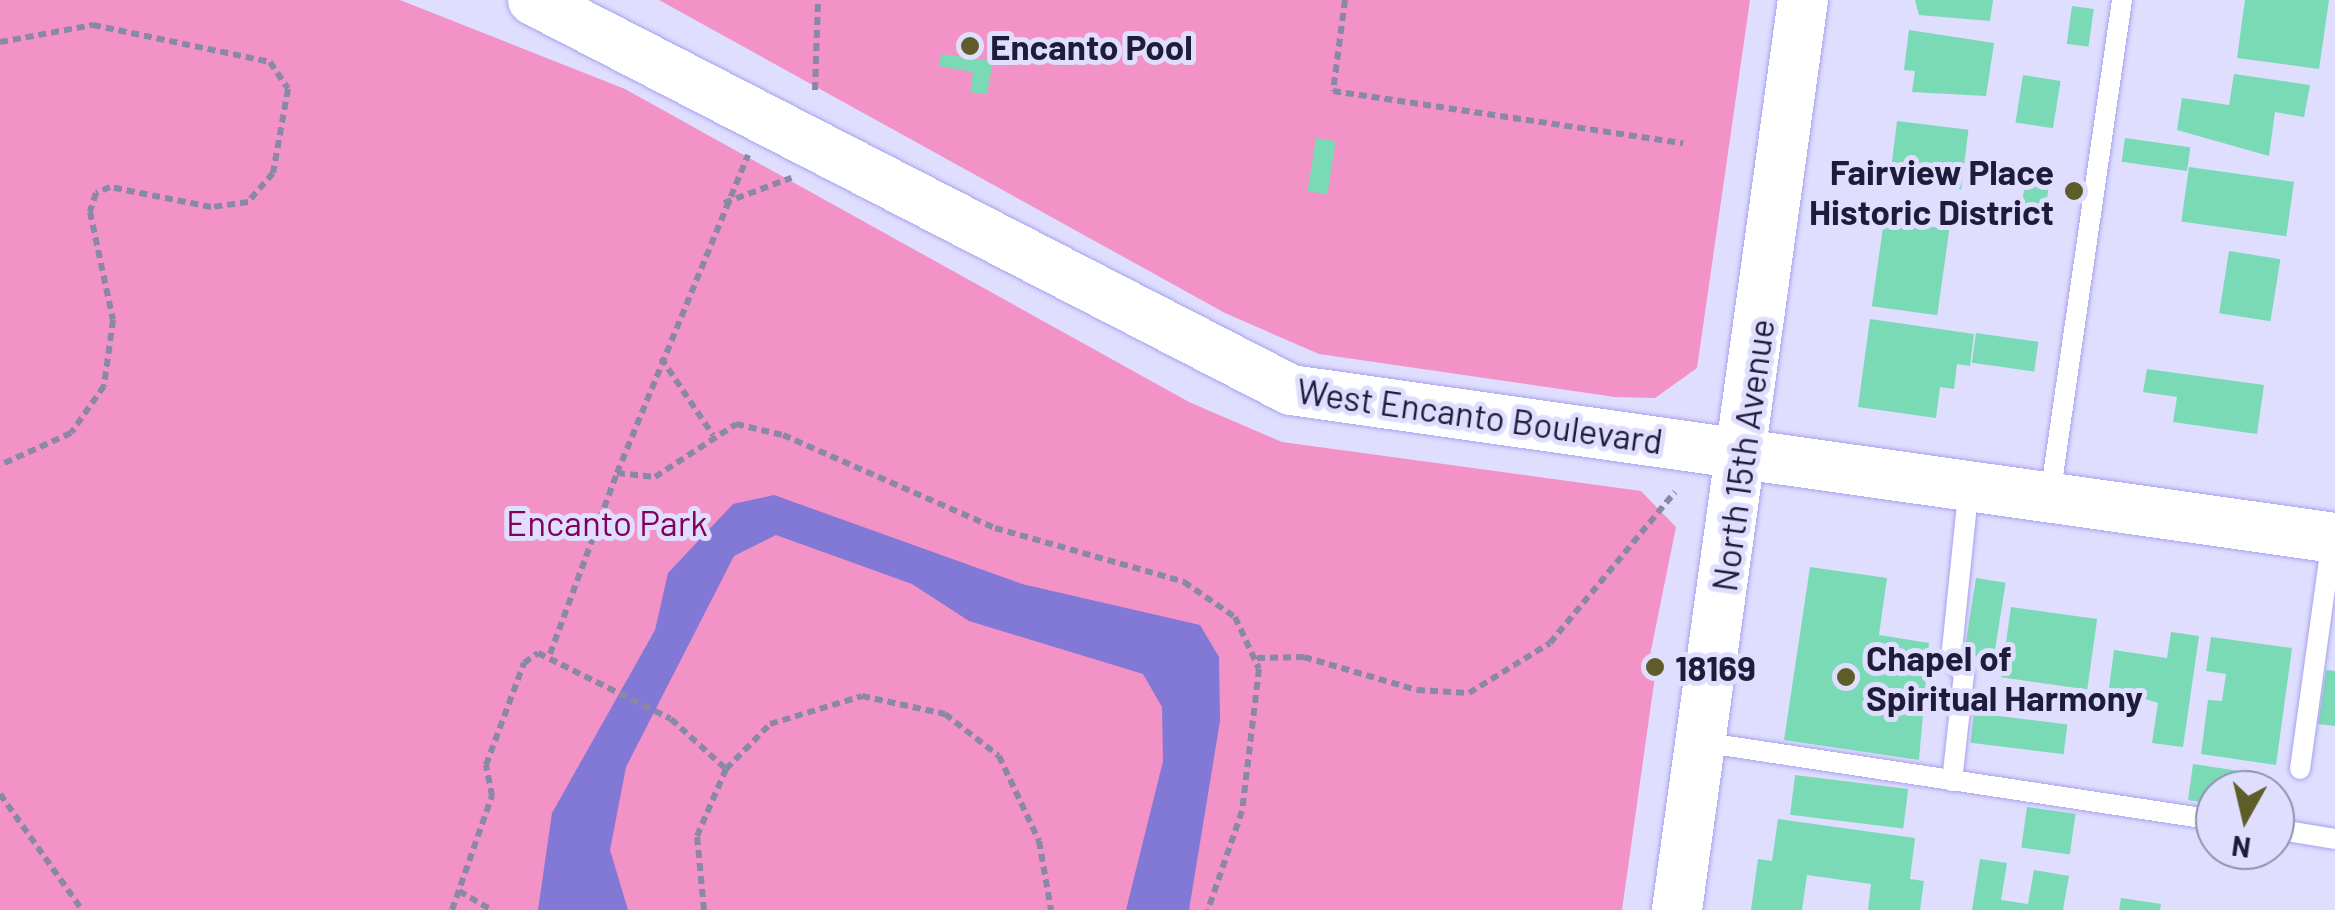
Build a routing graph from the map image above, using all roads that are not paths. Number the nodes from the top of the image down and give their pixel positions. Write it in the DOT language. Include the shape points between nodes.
graph roads {
  1 [pos="532,0"];
  2 [pos="1803,0"];
  3 [pos="2122,0"];
  4 [pos="1742,450"];
  5 [pos="1969,484"];
  6 [pos="2050,496"];
  7 [pos="2334,538"];
  8 [pos="1702,742"];
  9 [pos="2300,769"];
  10 [pos="1952,780"];
  11 [pos="2195,817"];
  12 [pos="2295,833"];
  13 [pos="2335,838"];
  14 [pos="1678,910"];
  1 -- 4 [label="street, West Encanto Boulevard" via="768,116 1167,334 1292,390"];
  2 -- 4 [label="street, North 15th Avenue"];
  3 -- 6 [label="lane"];
  4 -- 5 [label="street, West Encanto Boulevard"];
  4 -- 8 [label="street, North 15th Avenue"];
  5 -- 6 [label="street, West Encanto Boulevard"];
  5 -- 10 [label="lane" via="1951,659 1964,674"];
  6 -- 7 [label="street, West Encanto Boulevard"];
  7 -- 9 [label="lane"];
  8 -- 10 [label="lane"];
  8 -- 14 [label="street, North 15th Avenue"];
  10 -- 11 [label="lane"];
  12 -- 13 [label="lane"];
}
